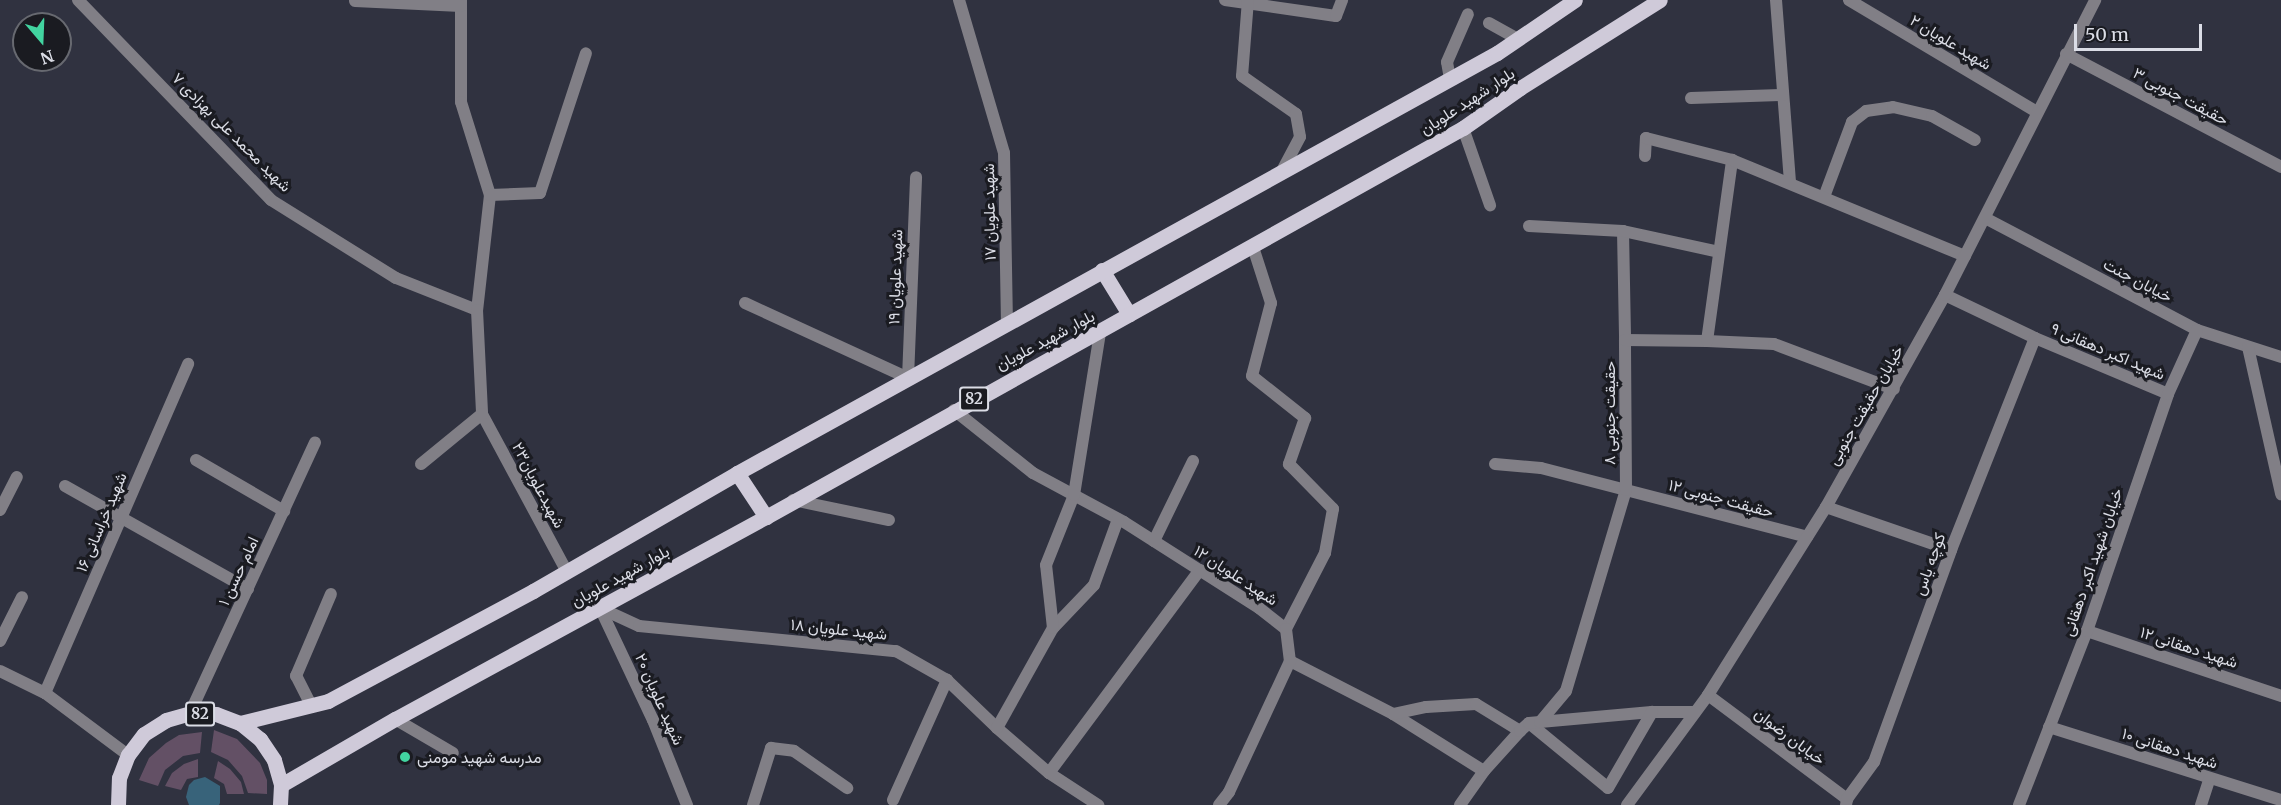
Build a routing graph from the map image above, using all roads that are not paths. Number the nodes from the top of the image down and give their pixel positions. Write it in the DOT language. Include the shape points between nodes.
graph roads {
  1 [pos="78,0"];
  2 [pos="959,0"];
  3 [pos="1226,0"];
  4 [pos="1342,0"];
  5 [pos="1575,0"];
  6 [pos="1660,0"];
  7 [pos="1776,0"];
  8 [pos="1849,0"];
  9 [pos="2095,0"];
  10 [pos="355,1"];
  11 [pos="1247,2"];
  12 [pos="461,3"];
  13 [pos="1468,14"];
  14 [pos="1489,23"];
  15 [pos="1518,39"];
  16 [pos="586,53"];
  17 [pos="2066,54"];
  18 [pos="1450,79"];
  19 [pos="1783,95"];
  20 [pos="1691,98"];
  21 [pos="2037,112"];
  22 [pos="1463,128"];
  23 [pos="1975,140"];
  24 [pos="1645,156"];
  25 [pos="1732,160"];
  26 [pos="2281,167"];
  27 [pos="1281,172"];
  28 [pos="916,177"];
  29 [pos="1790,182"];
  30 [pos="490,195"];
  31 [pos="1824,197"];
  32 [pos="1490,205"];
  33 [pos="1985,218"];
  34 [pos="1529,226"];
  35 [pos="1623,231"];
  36 [pos="1253,247"];
  37 [pos="1719,252"];
  38 [pos="1965,256"];
  39 [pos="1102,270"];
  40 [pos="1945,295"];
  41 [pos="745,303"];
  42 [pos="477,310"];
  43 [pos="1129,314"];
  44 [pos="1007,323"];
  45 [pos="2198,330"];
  46 [pos="1100,332"];
  47 [pos="2036,338"];
  48 [pos="1625,340"];
  49 [pos="1707,341"];
  50 [pos="2248,347"];
  51 [pos="2281,357"];
  52 [pos="188,364"];
  53 [pos="908,378"];
  54 [pos="1894,389"];
  55 [pos="2168,394"];
  56 [pos="954,410"];
  57 [pos="483,414"];
  58 [pos="315,443"];
  59 [pos="196,460"];
  60 [pos="1193,461"];
  61 [pos="421,464"];
  62 [pos="1495,464"];
  63 [pos="737,473"];
  64 [pos="17,477"];
  65 [pos="65,486"];
  66 [pos="1626,490"];
  67 [pos="2281,494"];
  68 [pos="1074,495"];
  69 [pos="793,500"];
  70 [pos="1826,507"];
  71 [pos="0,510"];
  72 [pos="284,511"];
  73 [pos="766,517"];
  74 [pos="120,518"];
  75 [pos="1118,519"];
  76 [pos="889,520"];
  77 [pos="1806,537"];
  78 [pos="1154,541"];
  79 [pos="1951,550"];
  80 [pos="1200,570"];
  81 [pos="567,572"];
  82 [pos="248,589"];
  83 [pos="331,594"];
  84 [pos="22,597"];
  85 [pos="600,608"];
  86 [pos="1053,628"];
  87 [pos="1286,629"];
  88 [pos="2086,631"];
  89 [pos="0,641"];
  90 [pos="1290,661"];
  91 [pos="0,671"];
  92 [pos="947,680"];
  93 [pos="45,693"];
  94 [pos="1708,695"];
  95 [pos="2281,696"];
  96 [pos="311,705"];
  97 [pos="1652,712"];
  98 [pos="1695,712"];
  99 [pos="190,713"];
  100 [pos="1393,714"];
  101 [pos="395,719"];
  102 [pos="240,723"];
  103 [pos="1530,726"];
  104 [pos="2049,727"];
  105 [pos="997,729"];
  106 [pos="453,753"];
  107 [pos="128,754"];
  108 [pos="1484,771"];
  109 [pos="1049,773"];
  110 [pos="2210,778"];
  111 [pos="281,785"];
  112 [pos="847,788"];
  113 [pos="892,800"];
  114 [pos="2281,801"];
  115 [pos="1846,802"];
  116 [pos="118,805"];
  117 [pos="280,805"];
  118 [pos="687,805"];
  119 [pos="753,805"];
  120 [pos="1098,805"];
  121 [pos="1219,805"];
  122 [pos="1460,805"];
  123 [pos="1627,805"];
  124 [pos="2019,805"];
  125 [pos="2201,805"];
  1 -- 42 [label="street, شهید محمد علی بهزادی ۷" via="272,200 396,278"];
  2 -- 44 [label="street, شهید علویان ۱۷" via="1004,153"];
  3 -- 11 [label="street"];
  4 -- 11 [label="street" via="1336,16"];
  5 -- 15 [label="main road, بلوار شهید علویان"];
  6 -- 22 [label="main road, بلوار شهید علویان / 82"];
  7 -- 19 [label="street"];
  8 -- 21 [label="street, شهید علویان ۲"];
  9 -- 17 [label="street, خیابان حقیقت جنوبی"];
  10 -- 12 [label="street"];
  11 -- 27 [label="street" via="1242,76 1296,114 1300,137"];
  12 -- 30 [label="street" via="461,102"];
  13 -- 18 [label="street" via="1447,62"];
  14 -- 15 [label="street"];
  15 -- 18 [label="main road, بلوار شهید علویان"];
  16 -- 30 [label="street" via="540,192"];
  17 -- 21 [label="street, خیابان حقیقت جنوبی"];
  17 -- 26 [label="street, حقیقت جنوبی ۳"];
  18 -- 27 [label="main road, بلوار شهید علویان"];
  19 -- 20 [label="street"];
  19 -- 29 [label="street"];
  21 -- 33 [label="street, خیابان حقیقت جنوبی"];
  22 -- 32 [label="street"];
  22 -- 36 [label="main road, بلوار شهید علویان / 82"];
  23 -- 31 [label="street" via="1932,116 1893,107 1866,111 1852,122"];
  24 -- 25 [label="street" via="1646,138"];
  25 -- 29 [label="street"];
  25 -- 37 [label="street"];
  27 -- 39 [label="main road, بلوار شهید علویان"];
  28 -- 53 [label="street, شهید علویان ۱۹"];
  29 -- 31 [label="street"];
  30 -- 42 [label="street"];
  31 -- 38 [label="street"];
  33 -- 38 [label="street, خیابان حقیقت جنوبی"];
  33 -- 45 [label="street, خیابان جنت"];
  34 -- 35 [label="street"];
  35 -- 37 [label="street"];
  35 -- 48 [label="street"];
  36 -- 43 [label="main road, بلوار شهید علویان / 82"];
  36 -- 87 [label="street" via="1271,303 1252,376 1305,418 1289,464 1333,509 1325,552"];
  37 -- 49 [label="street"];
  38 -- 40 [label="street, خیابان حقیقت جنوبی"];
  39 -- 43 [label="main road"];
  39 -- 44 [label="main road, بلوار شهید علویان"];
  40 -- 47 [label="street, شهید اکبر دهقانی ۹"];
  40 -- 54 [label="street, خیابان حقیقت جنوبی"];
  41 -- 53 [label="street"];
  42 -- 57 [label="street"];
  43 -- 46 [label="main road, بلوار شهید علویان / 82"];
  44 -- 53 [label="main road, بلوار شهید علویان"];
  45 -- 50 [label="street, خیابان جنت"];
  45 -- 55 [label="street, خیابان شهید اکبر دهقانی"];
  46 -- 56 [label="main road, بلوار شهید علویان / 82"];
  46 -- 68 [label="street"];
  47 -- 55 [label="street, شهید اکبر دهقانی ۹"];
  47 -- 79 [label="street, کوچه یاس"];
  48 -- 49 [label="street, حقیقت جنوبی ۸"];
  48 -- 66 [label="street, حقیقت جنوبی ۸"];
  49 -- 54 [label="street, حقیقت جنوبی ۸" via="1774,344"];
  50 -- 51 [label="street, خیابان جنت"];
  50 -- 67 [label="street"];
  52 -- 74 [label="street, شهید خراسانی ۱۶"];
  53 -- 63 [label="main road, بلوار شهید علویان"];
  54 -- 70 [label="street, خیابان حقیقت جنوبی"];
  55 -- 88 [label="street, خیابان شهید اکبر دهقانی"];
  56 -- 68 [label="street, شهید علویان ۱۲" via="1033,473"];
  56 -- 69 [label="main road, بلوار شهید علویان / 82"];
  57 -- 61 [label="street"];
  57 -- 81 [label="street, شهیدعلویان۲۳"];
  58 -- 72 [label="street, امام حسن ۱"];
  59 -- 72 [label="street"];
  60 -- 78 [label="street"];
  62 -- 66 [label="street, حقیقت جنوبی ۱۲" via="1541,468"];
  63 -- 73 [label="main road"];
  63 -- 81 [label="main road, بلوار شهید علویان"];
  64 -- 71 [label="street"];
  65 -- 74 [label="street"];
  66 -- 77 [label="street, حقیقت جنوبی ۱۲"];
  66 -- 103 [label="street, حقیقت جنوبی ۸" via="1566,692"];
  68 -- 75 [label="street, شهید علویان ۱۲"];
  68 -- 86 [label="street" via="1046,565"];
  69 -- 73 [label="main road, بلوار شهید علویان / 82"];
  69 -- 76 [label="street"];
  70 -- 77 [label="street, خیابان حقیقت جنوبی"];
  70 -- 79 [label="street"];
  72 -- 82 [label="street, امام حسن ۱"];
  73 -- 85 [label="main road, بلوار شهید علویان / 82"];
  74 -- 82 [label="street"];
  74 -- 93 [label="street, شهید خراسانی ۱۶"];
  75 -- 78 [label="street, شهید علویان ۱۲"];
  75 -- 86 [label="street" via="1094,585"];
  77 -- 94 [label="street, خیابان حقیقت جنوبی"];
  78 -- 80 [label="street, شهید علویان ۱۲"];
  79 -- 115 [label="street, کوچه یاس" via="1874,762"];
  80 -- 87 [label="street, شهید علویان ۱۲"];
  80 -- 109 [label="street"];
  81 -- 96 [label="main road, بلوار شهید علویان" via="328,701"];
  82 -- 99 [label="street, امام حسن ۱"];
  83 -- 96 [label="street" via="296,676"];
  84 -- 89 [label="street"];
  85 -- 92 [label="street, شهید علویان ۱۸" via="639,626 896,651"];
  85 -- 101 [label="main road, بلوار شهید علویان / 82"];
  85 -- 118 [label="street, شهید علویان ۲۰" via="653,720"];
  86 -- 105 [label="street"];
  87 -- 90 [label="street"];
  88 -- 95 [label="street, شهید دهقانی ۱۲"];
  88 -- 104 [label="street, خیابان شهید اکبر دهقانی"];
  90 -- 100 [label="street"];
  90 -- 121 [label="street" via="1229,792"];
  91 -- 93 [label="street"];
  92 -- 105 [label="street, شهید علویان ۱۸"];
  92 -- 113 [label="street"];
  93 -- 107 [label="street"];
  94 -- 98 [label="street, خیابان حقیقت جنوبی"];
  94 -- 115 [label="street, خیابان رضوان"];
  96 -- 102 [label="main road, بلوار شهید علویان"];
  97 -- 98 [label="street"];
  97 -- 103 [label="street"];
  97 -- 103 [label="street" via="1608,789"];
  98 -- 123 [label="street, خیابان حقیقت جنوبی"];
  99 -- 102 [label="main road, 82" via="216,714"];
  99 -- 107 [label="main road, 82" via="166,720 144,734"];
  100 -- 103 [label="street" via="1426,707 1476,704"];
  100 -- 108 [label="street"];
  101 -- 106 [label="street"];
  101 -- 111 [label="main road, بلوار شهید علویان / 82"];
  102 -- 111 [label="main road, 82" via="260,739 274,760"];
  103 -- 108 [label="street, حقیقت جنوبی ۸"];
  104 -- 110 [label="street, شهید دهقانی ۱۰"];
  104 -- 124 [label="street, خیابان شهید اکبر دهقانی"];
  105 -- 109 [label="street, شهید علویان ۱۸"];
  107 -- 116 [label="main road, 82" via="119,778"];
  108 -- 122 [label="street, حقیقت جنوبی ۸"];
  109 -- 120 [label="street, شهید علویان ۱۸"];
  110 -- 114 [label="street, شهید دهقانی ۱۰"];
  110 -- 125 [label="street"];
  111 -- 117 [label="main road, 82"];
  112 -- 119 [label="street" via="794,751 771,748"];
}
